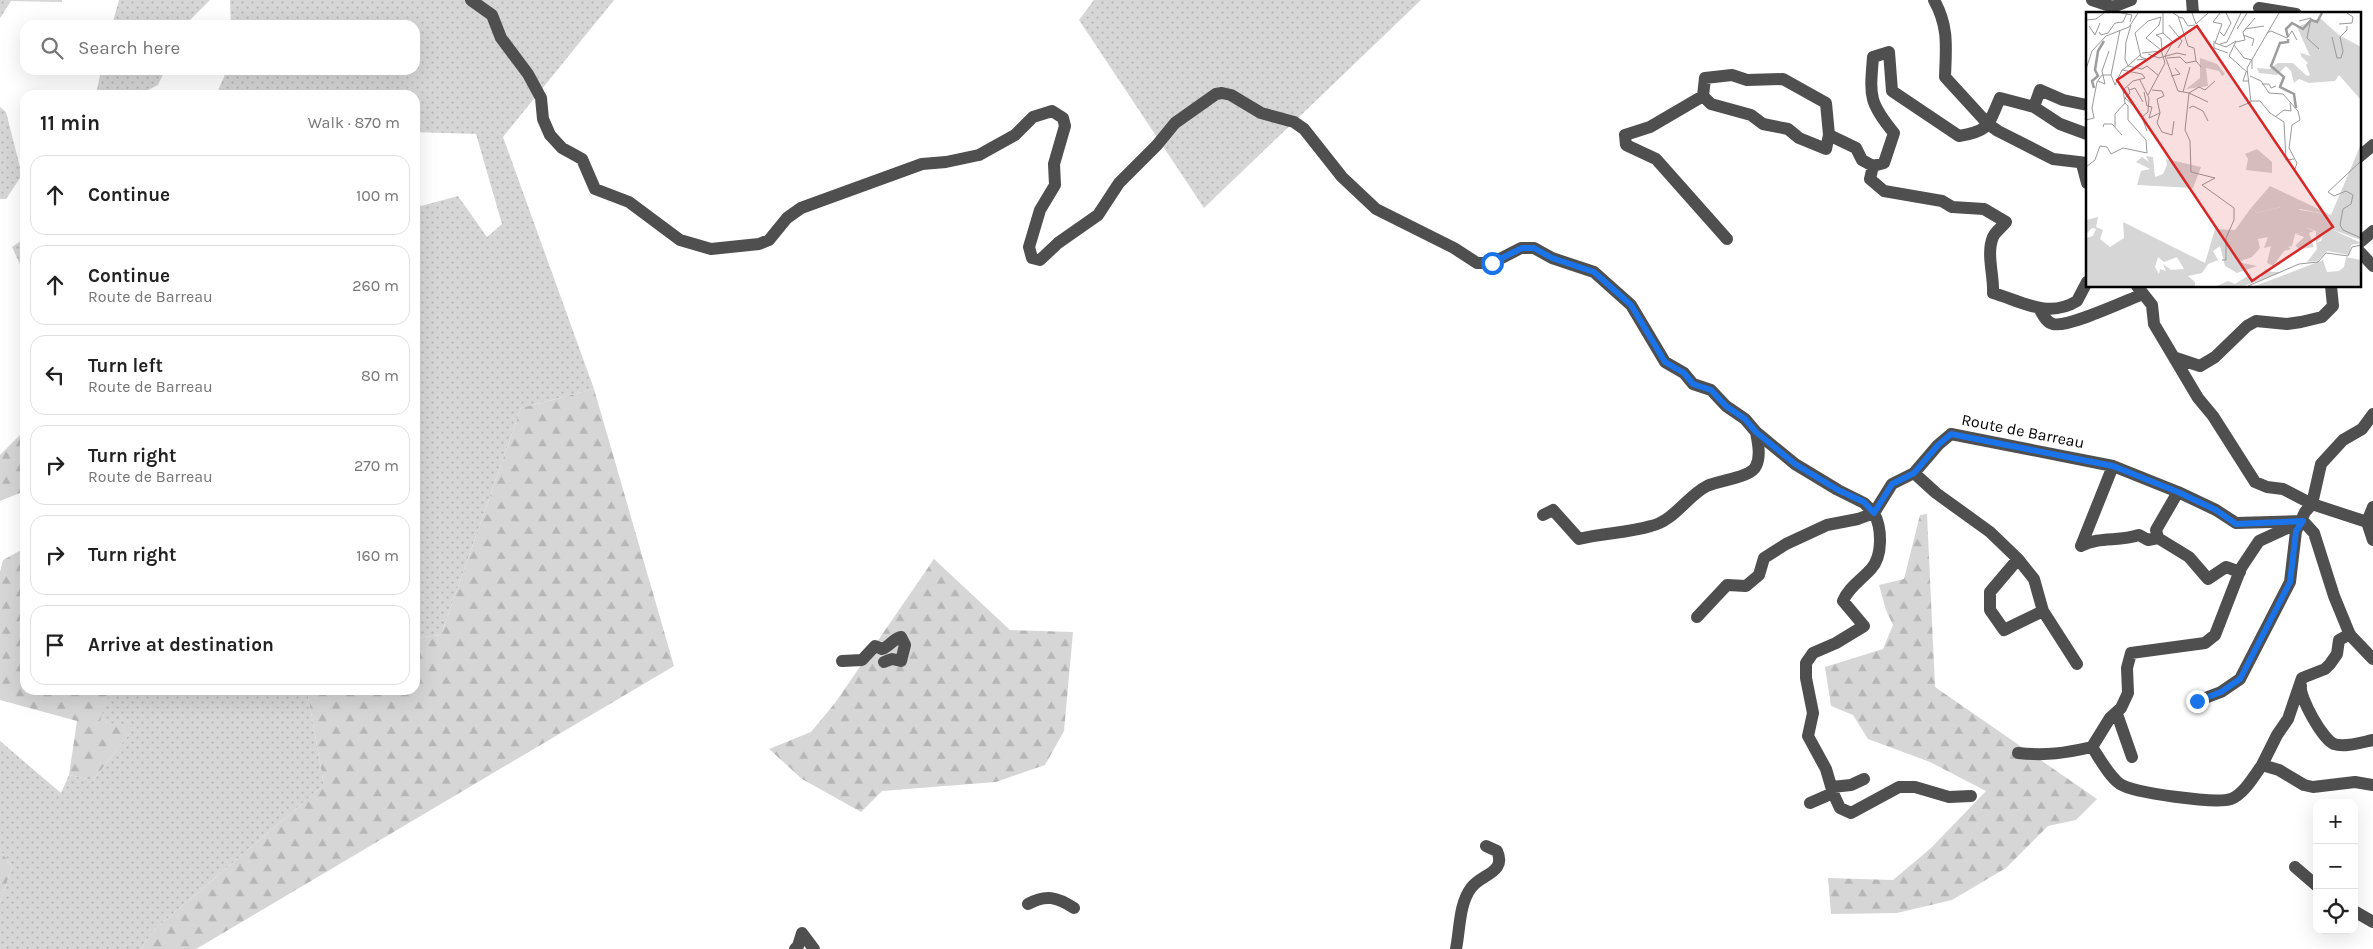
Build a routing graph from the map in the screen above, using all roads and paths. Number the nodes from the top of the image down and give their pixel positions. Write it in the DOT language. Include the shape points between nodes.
graph roads {
  1 [pos="471,0"];
  2 [pos="1934,0"];
  3 [pos="2092,0"];
  4 [pos="2130,0"];
  5 [pos="2259,7"];
  6 [pos="2285,12"];
  7 [pos="1703,96"];
  8 [pos="2086,106"];
  9 [pos="2034,107"];
  10 [pos="1988,124"];
  11 [pos="2086,134"];
  12 [pos="1829,135"];
  13 [pos="2373,145"];
  14 [pos="2360,156"];
  15 [pos="2084,163"];
  16 [pos="1873,166"];
  17 [pos="2086,176"];
  18 [pos="2373,231"];
  19 [pos="1727,239"];
  20 [pos="2360,242"];
  21 [pos="2360,252"];
  22 [pos="2373,266"];
  23 [pos="2086,284"];
  24 [pos="2331,288"];
  25 [pos="2140,290"];
  26 [pos="2040,310"];
  27 [pos="2176,358"];
  28 [pos="2373,414"];
  29 [pos="1756,432"];
  30 [pos="2113,466"];
  31 [pos="1914,473"];
  32 [pos="2178,492"];
  33 [pos="2312,504"];
  34 [pos="2373,507"];
  35 [pos="1874,513"];
  36 [pos="1543,515"];
  37 [pos="2303,521"];
  38 [pos="2370,522"];
  39 [pos="2158,538"];
  40 [pos="2373,540"];
  41 [pos="2018,559"];
  42 [pos="2240,572"];
  43 [pos="2043,611"];
  44 [pos="1697,617"];
  45 [pos="2350,634"];
  46 [pos="2373,659"];
  47 [pos="842,661"];
  48 [pos="884,662"];
  49 [pos="2077,664"];
  50 [pos="2302,678"];
  51 [pos="2197,701"];
  52 [pos="2117,714"];
  53 [pos="2373,740"];
  54 [pos="2092,747"];
  55 [pos="2018,753"];
  56 [pos="2132,757"];
  57 [pos="2262,765"];
  58 [pos="1864,779"];
  59 [pos="2373,785"];
  60 [pos="1832,790"];
  61 [pos="1971,796"];
  62 [pos="1810,803"];
  63 [pos="1486,846"];
  64 [pos="2296,866"];
  65 [pos="2313,882"];
  66 [pos="1028,904"];
  67 [pos="1074,908"];
  68 [pos="2358,913"];
  69 [pos="2373,922"];
  70 [pos="795,949"];
  71 [pos="814,949"];
  72 [pos="1456,949"];
  1 -- 29 [label="street" via="492,15 501,38 541,98 543,119 550,136 562,148 582,159 595,189 629,202 664,229 695,246 759,244 769,240 787,218 801,208 922,164 979,155 1015,135 1033,117 1052,111 1063,118 1065,126 1054,164 1055,185 1040,210 1030,247 1032,258 1040,260 1098,215 1119,183 1175,122 1207,98 1222,93 1261,113 1294,122 1304,129 1342,177 1376,209 1477,263 1492,263 1522,248 1534,248 1552,258 1594,272 1631,305 1665,362 1684,373 1693,384 1711,390"];
  2 -- 10 [label="street" via="1947,36 1945,77"];
  3 -- 4 [label="street" via="2113,7"];
  5 -- 6 [label="street"];
  7 -- 12 [label="street" via="1711,104 1751,115 1763,124 1788,129 1799,138 1826,149"];
  7 -- 12 [label="street" via="1705,78 1732,75 1747,80 1783,79 1826,103"];
  7 -- 19 [label="street" via="1650,127 1625,135 1626,146 1656,160"];
  8 -- 9 [label="street" via="2040,90"];
  9 -- 10 [label="street" via="2000,98"];
  9 -- 11 [label="street" via="2060,124"];
  10 -- 15 [label="street" via="2053,159"];
  10 -- 16 [label="street" via="1979,133 1959,136 1892,91 1889,52 1873,57 1870,93 1880,116 1894,133 1884,163"];
  12 -- 16 [label="street" via="1856,148 1862,160"];
  13 -- 14 [label="street"];
  15 -- 17 [label="street"];
  16 -- 26 [label="street" via="1870,179 1884,191 1942,201 1952,207 1984,209 2006,222 1993,236 1990,255 1993,292"];
  18 -- 20 [label="street"];
  21 -- 22 [label="street"];
  23 -- 26 [label="street" via="2070,306"];
  24 -- 27 [label="street" via="2332,306 2322,317 2287,324 2256,321 2200,366"];
  25 -- 26 [label="street" via="2067,324 2052,324"];
  25 -- 27 [label="street" via="2152,305 2154,324"];
  27 -- 33 [label="street" via="2198,398 2255,482 2283,489"];
  28 -- 33 [label="street" via="2321,464"];
  29 -- 35 [label="street" via="1795,464 1864,502"];
  29 -- 36 [label="street" via="1759,449 1756,466 1750,473 1707,485 1653,526 1579,539 1553,510"];
  30 -- 31 [label="street, Route de Barreau" via="1951,434"];
  30 -- 32 [label="street, Route de Barreau"];
  30 -- 39 [label="street" via="2081,546 2092,540 2124,540 2138,535 2148,540"];
  31 -- 35 [label="street, Route de Barreau" via="1892,484"];
  31 -- 41 [label="street" via="1990,532"];
  32 -- 37 [label="street, Route de Barreau" via="2216,510 2236,524"];
  32 -- 39 [label="street" via="2156,530"];
  33 -- 37 [label="street"];
  33 -- 38 [label="street"];
  34 -- 38 [label="street"];
  35 -- 44 [label="street" via="1858,520 1827,525 1786,544 1764,558 1759,575 1746,586 1727,585"];
  35 -- 60 [label="street" via="1879,522 1880,540 1873,567 1843,601 1864,626 1813,653 1806,663 1813,713 1808,736 1826,769"];
  37 -- 42 [label="street" via="2259,540"];
  37 -- 45 [label="street" via="2314,532"];
  37 -- 51 [label="street" via="2296,531 2290,582 2240,679 2221,692"];
  38 -- 40 [label="street"];
  39 -- 42 [label="street" via="2189,556 2208,579 2226,567"];
  41 -- 43 [label="street" via="2034,579"];
  41 -- 43 [label="street" via="1990,592 1990,610 2004,630"];
  42 -- 52 [label="street" via="2210,641 2131,653 2127,668 2128,693"];
  43 -- 49 [label="street"];
  45 -- 46 [label="street"];
  45 -- 50 [label="street" via="2339,640 2338,654 2325,669"];
  47 -- 48 [label="street" via="862,660 875,646 882,649 897,637 902,637 905,645 901,661 892,659"];
  50 -- 53 [label="street" via="2302,697 2329,742 2336,745"];
  50 -- 57 [label="street" via="2288,719"];
  52 -- 54 [label="street" via="2110,718"];
  52 -- 56 [label="street"];
  54 -- 55 [label="street" via="2056,755"];
  54 -- 57 [label="street" via="2114,778 2130,788 2210,801 2231,799 2242,791"];
  57 -- 59 [label="street" via="2313,787 2355,782"];
  58 -- 60 [label="street"];
  60 -- 61 [label="street" via="1840,808 1851,814 1899,787 1914,787 1949,797"];
  60 -- 62 [label="street"];
  63 -- 72 [label="street" via="1497,851 1501,858 1498,866 1472,887 1465,898"];
  64 -- 65 [label="street"];
  66 -- 67 [label="street" via="1046,897 1061,900"];
  68 -- 69 [label="street"];
  70 -- 71 [label="street" via="802,933"];
}
